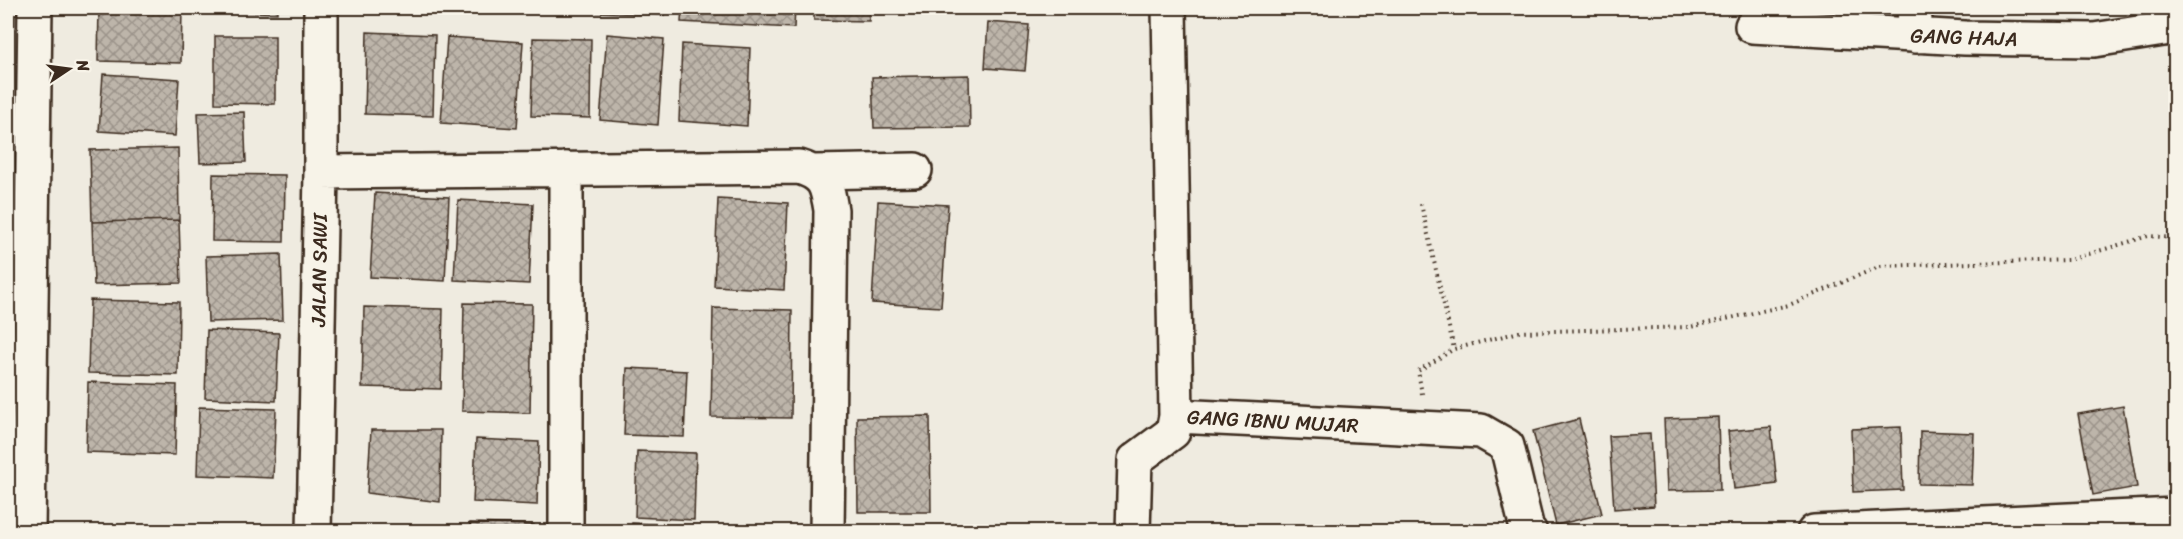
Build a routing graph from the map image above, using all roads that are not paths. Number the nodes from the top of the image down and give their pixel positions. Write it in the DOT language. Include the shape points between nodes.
graph roads {
  1 [pos="35,8"];
  2 [pos="321,8"];
  3 [pos="1169,8"];
  4 [pos="1915,22"];
  5 [pos="1752,26"];
  6 [pos="2175,27"];
  7 [pos="566,169"];
  8 [pos="915,170"];
  9 [pos="321,172"];
  10 [pos="815,172"];
  11 [pos="1176,416"];
  12 [pos="2175,515"];
  13 [pos="28,531"];
  14 [pos="314,531"];
  15 [pos="566,531"];
  16 [pos="827,531"];
  17 [pos="1133,531"];
  18 [pos="1530,531"];
  19 [pos="1814,531"];
  1 -- 13 [label="street"];
  2 -- 9 [label="street, JALAN SAWI"];
  3 -- 11 [label="street, GANG IBNU MUJAR"];
  4 -- 5 [label="street, GANG HAJA"];
  4 -- 6 [label="street, GANG HAJA" via="2094,40"];
  7 -- 9 [label="street"];
  7 -- 10 [label="street" via="799,167"];
  7 -- 15 [label="street"];
  8 -- 10 [label="street"];
  9 -- 14 [label="street, JALAN SAWI"];
  10 -- 16 [label="street" via="828,186 831,210"];
  11 -- 17 [label="street" via="1173,432 1135,460"];
  11 -- 18 [label="street, GANG IBNU MUJAR" via="1481,431 1507,446"];
  12 -- 19 [label="street"];
}
